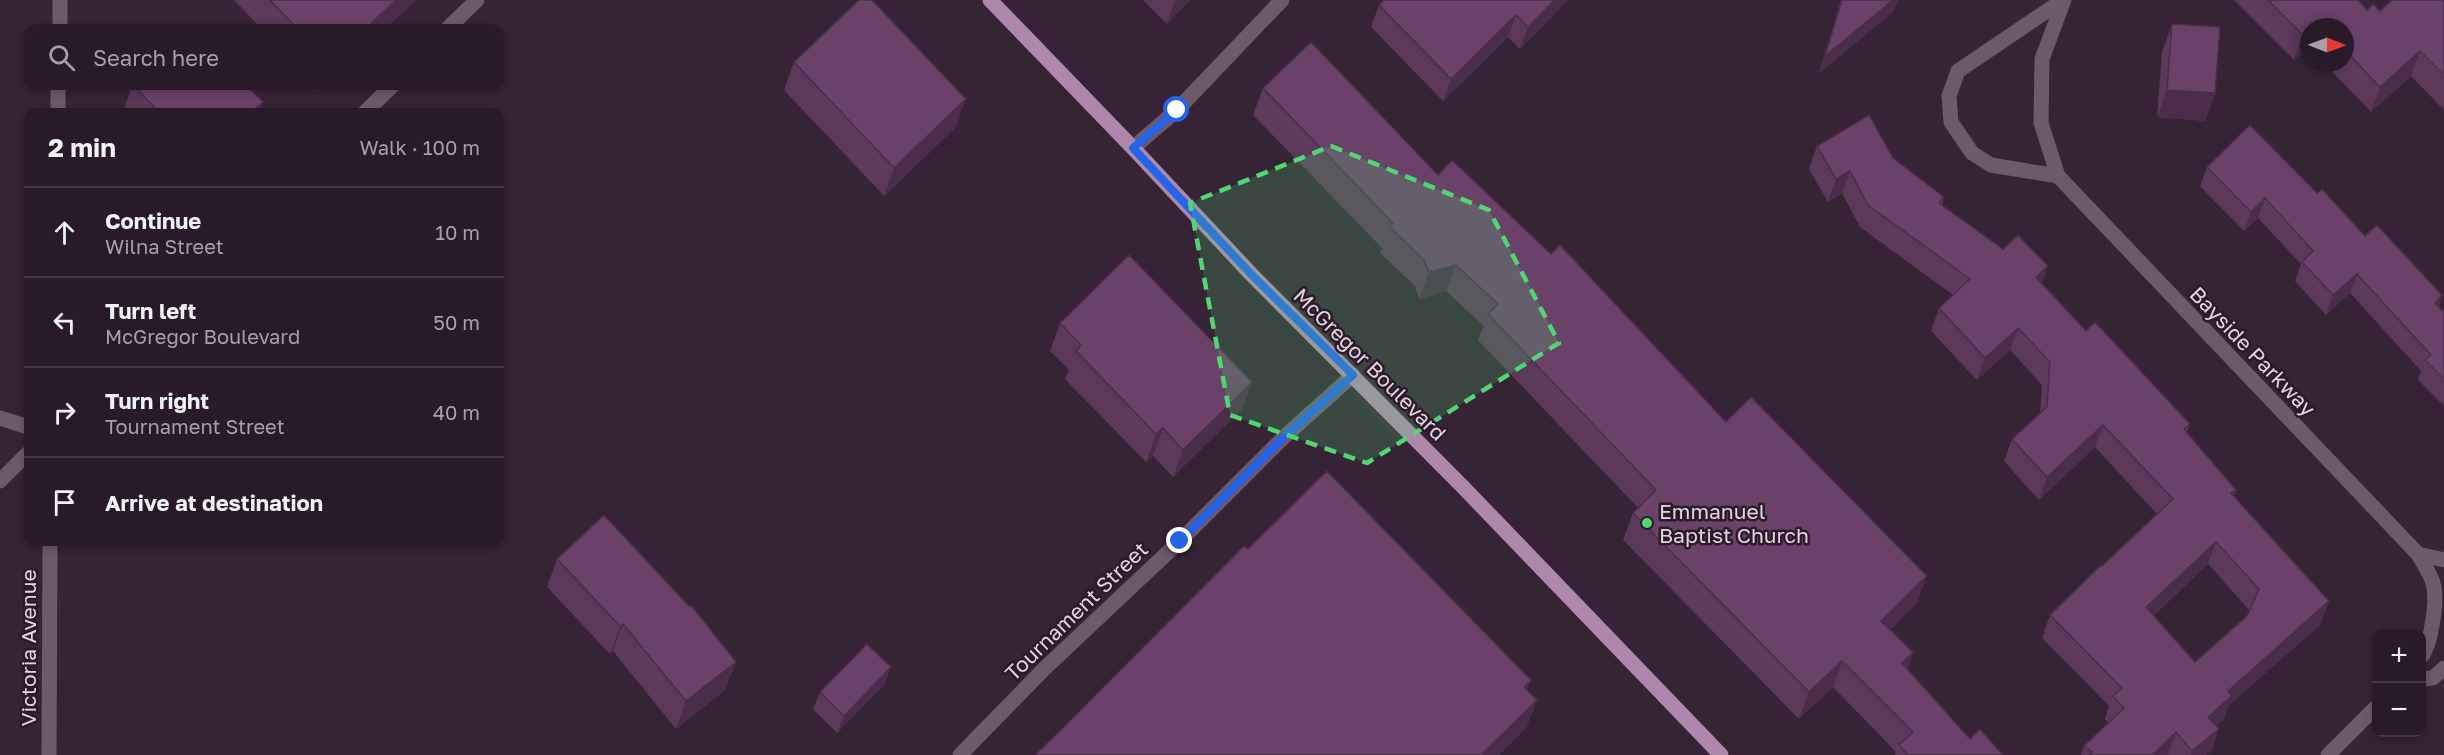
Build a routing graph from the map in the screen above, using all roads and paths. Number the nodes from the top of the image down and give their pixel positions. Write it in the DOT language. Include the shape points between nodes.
graph roads {
  1 [pos="60,0"];
  2 [pos="477,0"];
  3 [pos="990,0"];
  4 [pos="1282,0"];
  5 [pos="2064,0"];
  6 [pos="60,24"];
  7 [pos="452,24"];
  8 [pos="58,90"];
  9 [pos="388,90"];
  10 [pos="58,108"];
  11 [pos="369,108"];
  12 [pos="1133,148"];
  13 [pos="2058,176"];
  14 [pos="1353,375"];
  15 [pos="0,418"];
  16 [pos="24,426"];
  17 [pos="24,457"];
  18 [pos="0,481"];
  19 [pos="50,546"];
  20 [pos="2418,554"];
  21 [pos="2444,560"];
  22 [pos="2426,649"];
  23 [pos="2444,668"];
  24 [pos="2426,679"];
  25 [pos="2372,711"];
  26 [pos="49,755"];
  27 [pos="960,755"];
  28 [pos="1721,755"];
  29 [pos="2328,755"];
  1 -- 6 [label="street"];
  2 -- 7 [label="street"];
  3 -- 12 [label="main road, McGregor Boulevard"];
  4 -- 12 [label="street" via="1177,110"];
  5 -- 13 [label="street, Bayside Parkway" via="2042,59 2041,123"];
  5 -- 13 [label="street, Bayside Parkway" via="1958,71 1949,96 1951,122 1972,153 1991,165"];
  8 -- 10 [label="street"];
  9 -- 11 [label="street"];
  12 -- 14 [label="main road, McGregor Boulevard"];
  13 -- 20 [label="street, Bayside Parkway"];
  14 -- 27 [label="street, Tournament Street" via="1044,669"];
  14 -- 28 [label="main road, McGregor Boulevard"];
  15 -- 16 [label="street"];
  17 -- 18 [label="street"];
  19 -- 26 [label="street, Victoria Avenue"];
  20 -- 21 [label="street"];
  20 -- 22 [label="street, Bayside Parkway" via="2434,585"];
  23 -- 24 [label="street" via="2433,678"];
  25 -- 29 [label="street"];
}
